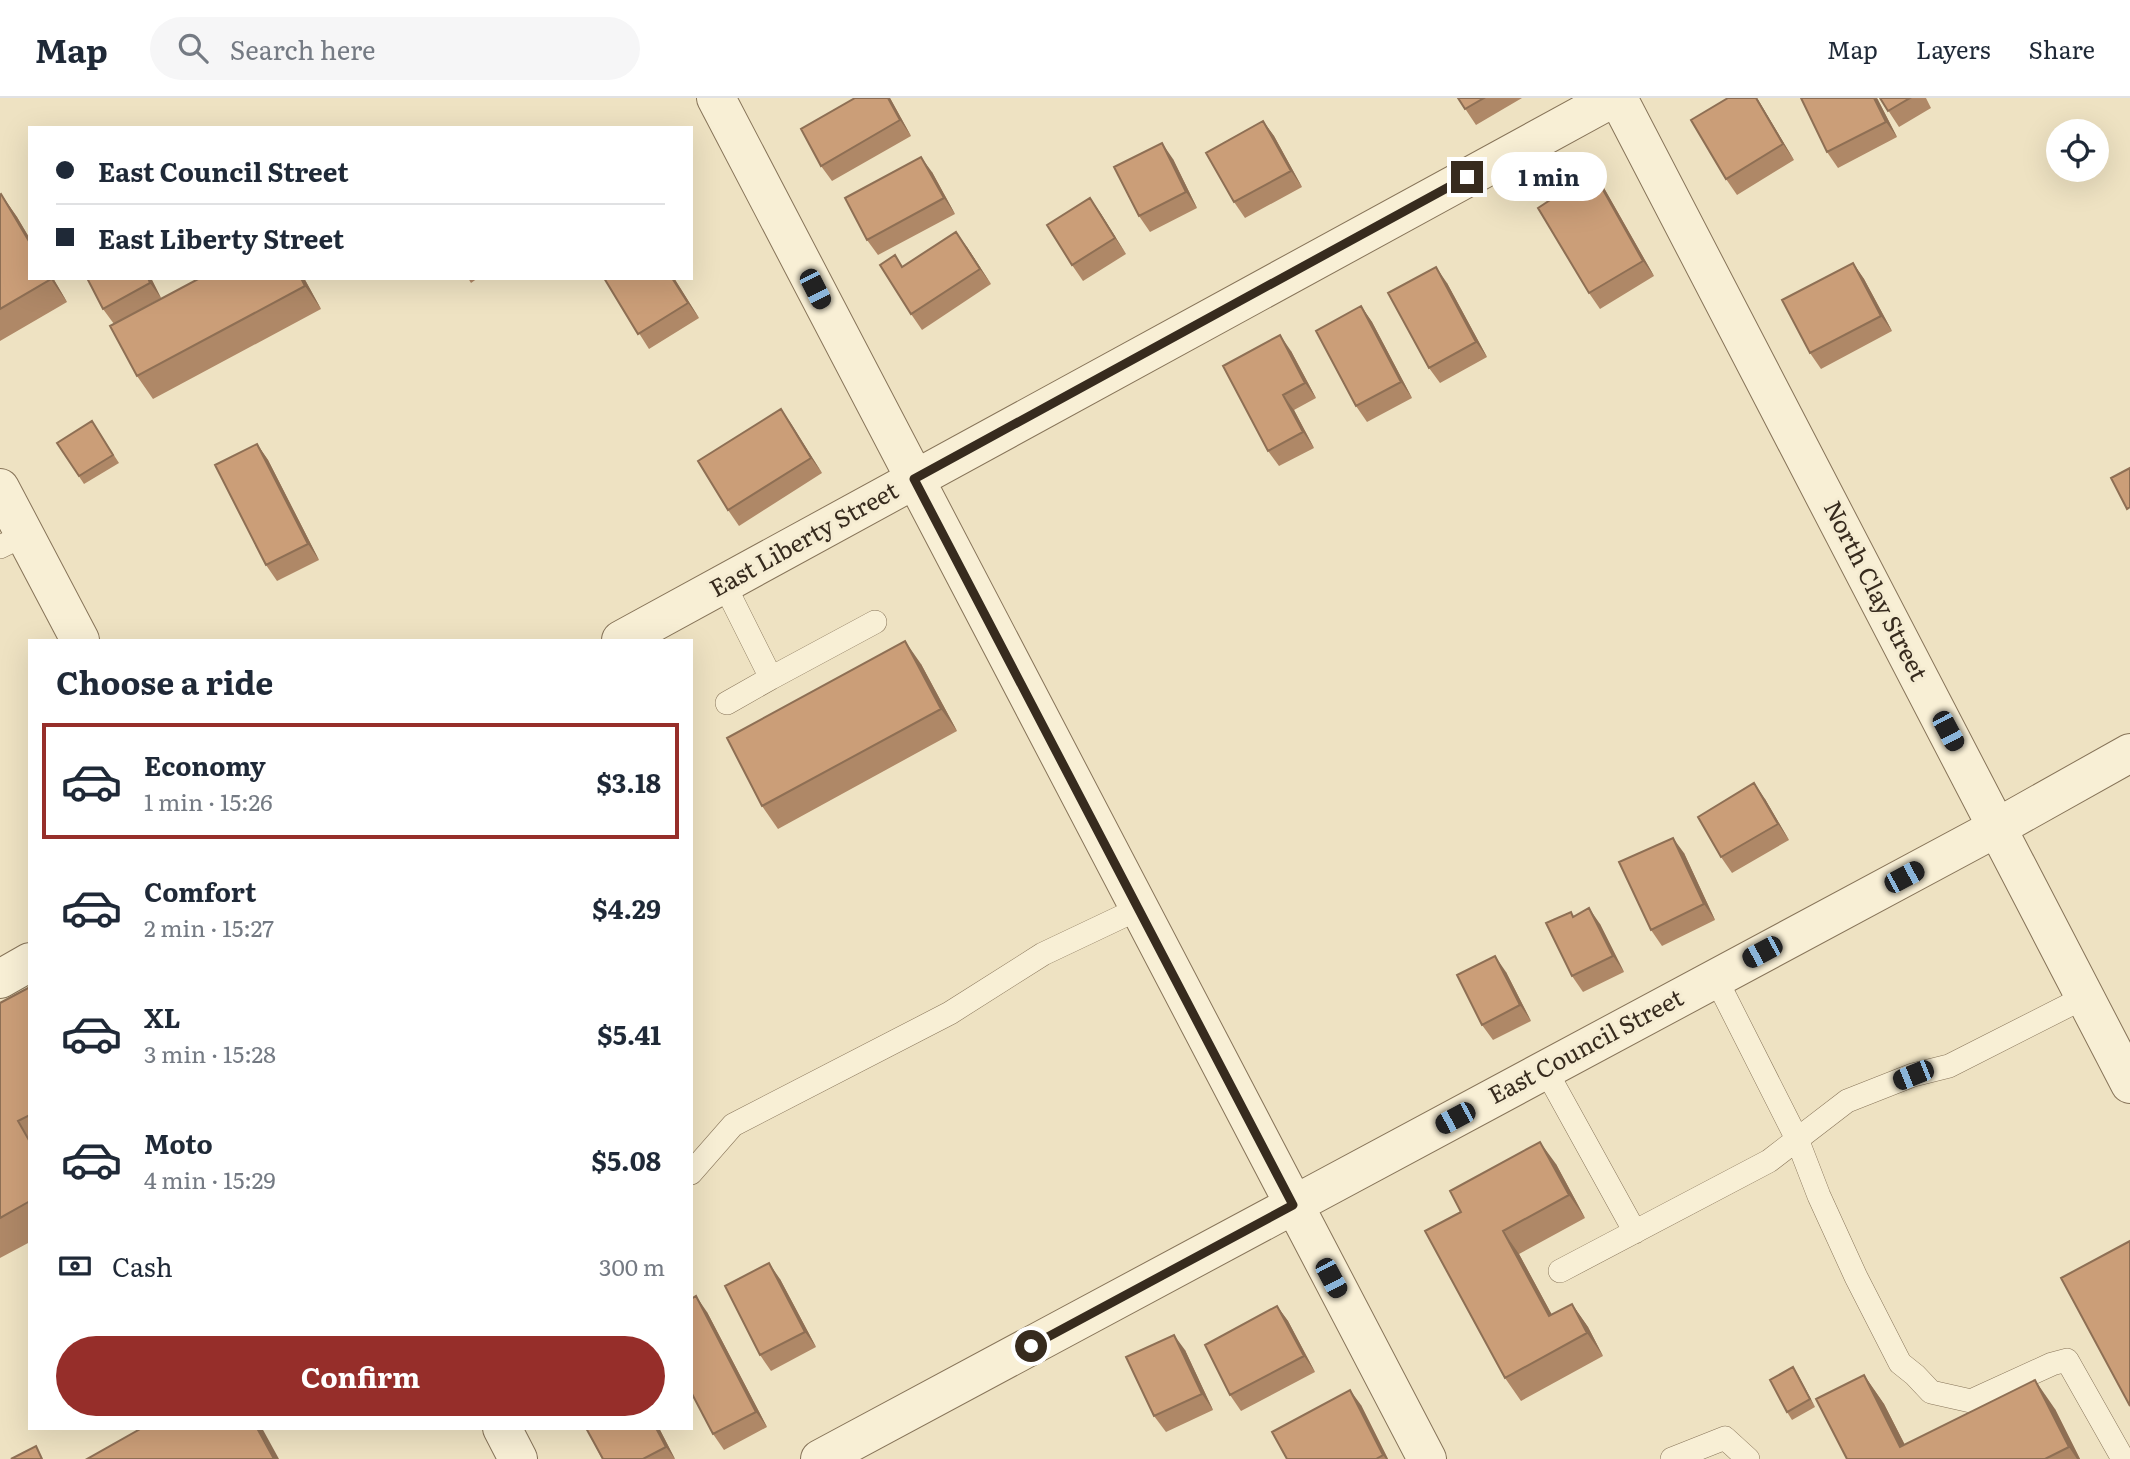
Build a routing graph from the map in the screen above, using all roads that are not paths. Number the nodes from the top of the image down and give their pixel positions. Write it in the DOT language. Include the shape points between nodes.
graph roads {
  1 [pos="716,98"];
  2 [pos="1616,98"];
  3 [pos="914,479"];
  4 [pos="0,488"];
  5 [pos="12,541"];
  6 [pos="724,584"];
  7 [pos="875,622"];
  8 [pos="79,639"];
  9 [pos="623,639"];
  10 [pos="771,678"];
  11 [pos="727,703"];
  12 [pos="2130,753"];
  13 [pos="1998,827"];
  14 [pos="1138,909"];
  15 [pos="28,963"];
  16 [pos="1715,977"];
  17 [pos="0,979"];
  18 [pos="2085,997"];
  19 [pos="1545,1069"];
  20 [pos="2130,1084"];
  21 [pos="1797,1139"];
  22 [pos="693,1171"];
  23 [pos="1293,1205"];
  24 [pos="1635,1232"];
  25 [pos="1560,1271"];
  26 [pos="503,1430"];
  27 [pos="518,1459"];
  28 [pos="820,1459"];
  29 [pos="1427,1459"];
  30 [pos="1672,1459"];
  31 [pos="1748,1459"];
  32 [pos="2123,1459"];
  1 -- 3 [label="street"];
  2 -- 3 [label="street, East Liberty Street"];
  2 -- 13 [label="street, North Clay Street"];
  3 -- 6 [label="street, East Liberty Street"];
  3 -- 14 [label="street"];
  4 -- 5 [label="street"];
  5 -- 8 [label="street"];
  6 -- 9 [label="street, East Liberty Street"];
  6 -- 10 [label="lane"];
  7 -- 10 [label="lane"];
  10 -- 11 [label="lane"];
  12 -- 13 [label="street, East Council Street"];
  13 -- 16 [label="street, East Council Street"];
  13 -- 18 [label="street, North Clay Street"];
  14 -- 22 [label="lane" via="1043,954 950,1013 733,1125"];
  14 -- 23 [label="street"];
  15 -- 17 [label="street"];
  16 -- 19 [label="street, East Council Street"];
  16 -- 21 [label="lane"];
  18 -- 20 [label="street, North Clay Street"];
  18 -- 21 [label="lane" via="1949,1066 1847,1101"];
  19 -- 23 [label="street, East Council Street"];
  19 -- 24 [label="lane"];
  21 -- 24 [label="lane" via="1769,1161"];
  21 -- 32 [label="lane" via="1856,1278 1900,1363 1931,1392 1972,1401 2067,1360"];
  23 -- 28 [label="street, East Council Street"];
  23 -- 29 [label="street"];
  24 -- 25 [label="lane"];
  26 -- 27 [label="street"];
  30 -- 31 [label="lane" via="1725,1438"];
}
